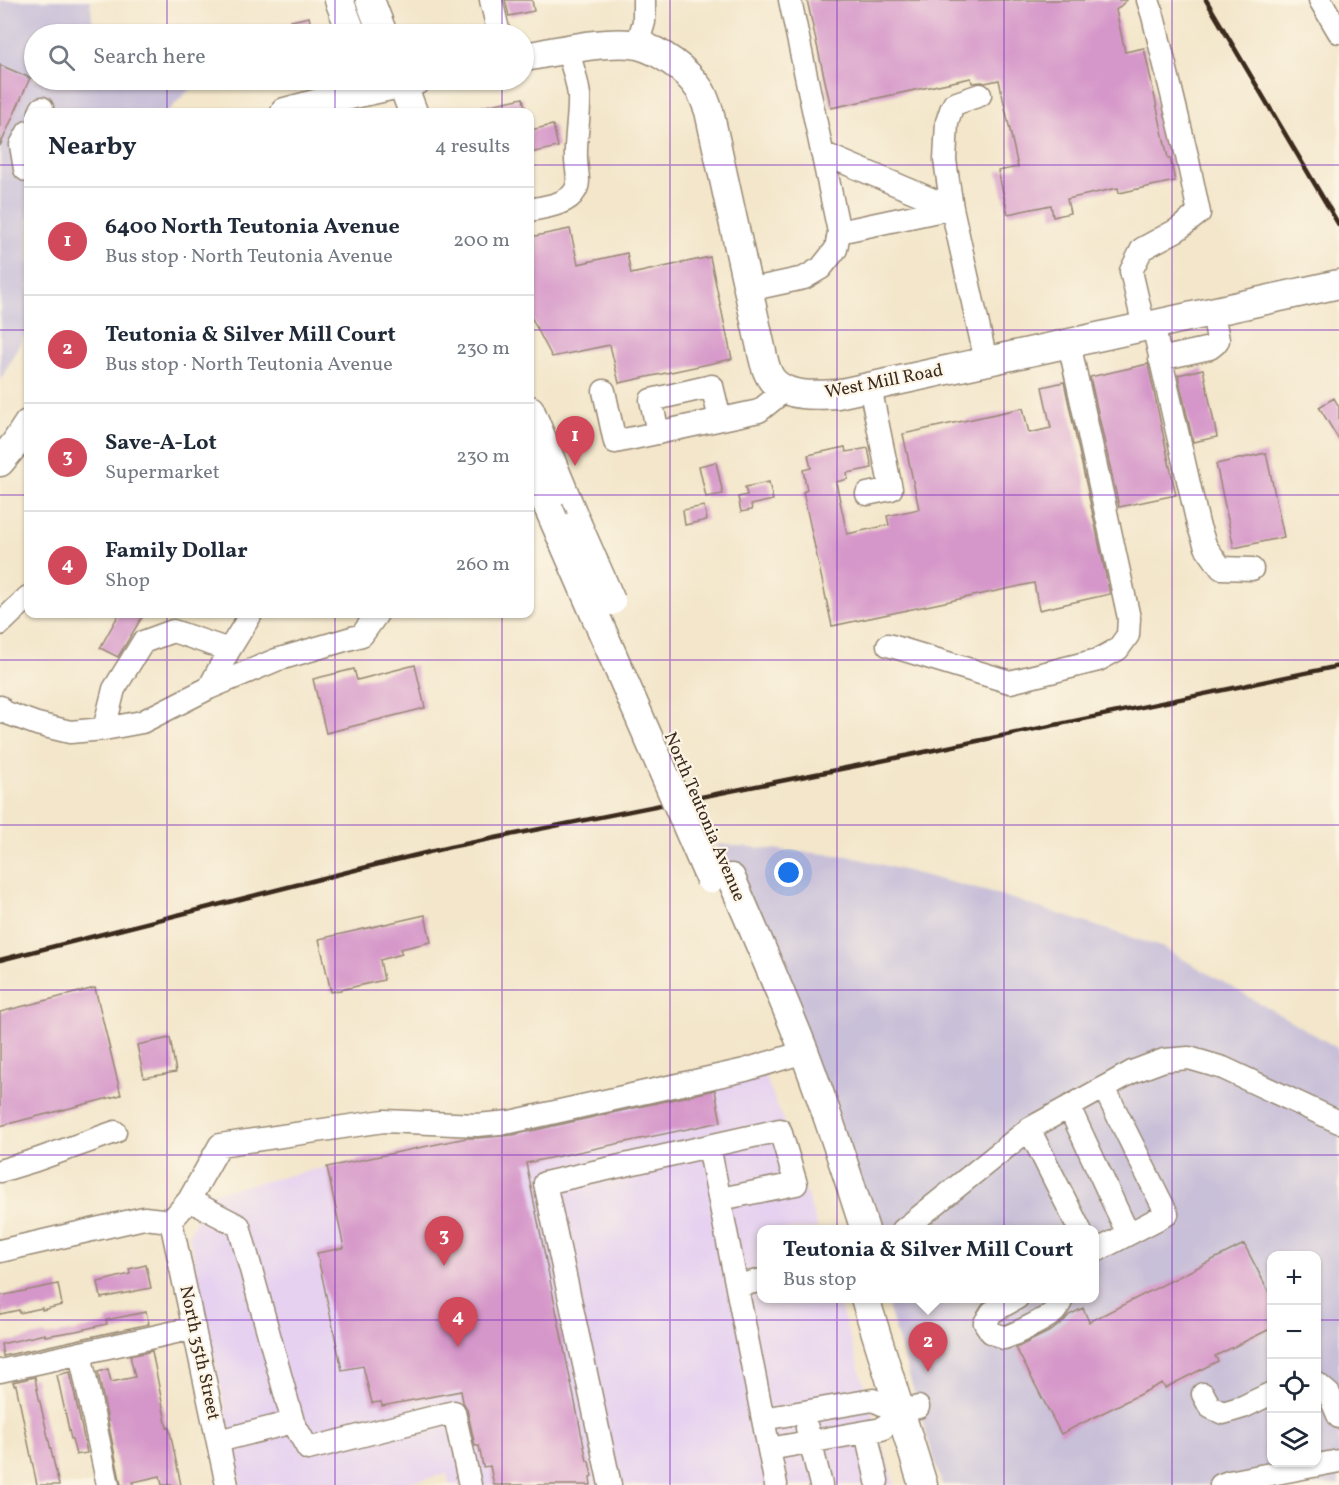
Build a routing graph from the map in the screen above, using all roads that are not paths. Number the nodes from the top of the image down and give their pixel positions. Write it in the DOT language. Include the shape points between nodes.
graph roads {
  1 [pos="339,0"];
  2 [pos="370,0"];
  3 [pos="491,0"];
  4 [pos="644,0"];
  5 [pos="790,0"];
  6 [pos="1148,0"];
  7 [pos="1328,5"];
  8 [pos="348,24"];
  9 [pos="379,24"];
  10 [pos="497,24"];
  11 [pos="1339,33"];
  12 [pos="637,45"];
  13 [pos="567,50"];
  14 [pos="534,55"];
  15 [pos="409,90"];
  16 [pos="376,94"];
  17 [pos="980,95"];
  18 [pos="300,108"];
  19 [pos="412,108"];
  20 [pos="24,139"];
  21 [pos="822,153"];
  22 [pos="24,163"];
  23 [pos="952,208"];
  24 [pos="534,209"];
  25 [pos="839,232"];
  26 [pos="1339,284"];
  27 [pos="748,290"];
  28 [pos="1213,312"];
  29 [pos="1148,326"];
  30 [pos="1069,343"];
  31 [pos="1160,358"];
  32 [pos="986,362"];
  33 [pos="870,387"];
  34 [pos="785,390"];
  35 [pos="604,391"];
  36 [pos="720,419"];
  37 [pos="534,420"];
  38 [pos="24,430"];
  39 [pos="658,433"];
  40 [pos="0,462"];
  41 [pos="534,472"];
  42 [pos="867,494"];
  43 [pos="1252,569"];
  44 [pos="24,601"];
  45 [pos="249,618"];
  46 [pos="374,618"];
  47 [pos="0,624"];
  48 [pos="888,645"];
  49 [pos="229,650"];
  50 [pos="209,688"];
  51 [pos="0,707"];
  52 [pos="104,729"];
  53 [pos="721,878"];
  54 [pos="794,1055"];
  55 [pos="1104,1088"];
  56 [pos="1069,1107"];
  57 [pos="1339,1122"];
  58 [pos="1029,1130"];
  59 [pos="115,1132"];
  60 [pos="709,1146"];
  61 [pos="0,1171"];
  62 [pos="720,1199"];
  63 [pos="189,1200"];
  64 [pos="171,1221"];
  65 [pos="842,1225"];
  66 [pos="863,1225"];
  67 [pos="909,1225"];
  68 [pos="1077,1225"];
  69 [pos="1128,1234"];
  70 [pos="1099,1250"];
  71 [pos="0,1251"];
  72 [pos="757,1281"];
  73 [pos="737,1286"];
  74 [pos="868,1303"];
  75 [pos="887,1303"];
  76 [pos="1009,1303"];
  77 [pos="1061,1303"];
  78 [pos="194,1328"];
  79 [pos="80,1353"];
  80 [pos="0,1371"];
  81 [pos="1321,1387"];
  82 [pos="1203,1394"];
  83 [pos="1267,1395"];
  84 [pos="909,1410"];
  85 [pos="804,1412"];
  86 [pos="1339,1417"];
  87 [pos="763,1419"];
  88 [pos="294,1422"];
  89 [pos="866,1432"];
  90 [pos="218,1441"];
  91 [pos="810,1442"];
  92 [pos="769,1449"];
  93 [pos="1339,1461"];
  94 [pos="873,1484"];
  95 [pos="108,1485"];
  96 [pos="227,1485"];
  97 [pos="470,1485"];
  98 [pos="610,1485"];
  99 [pos="776,1485"];
  100 [pos="820,1485"];
  101 [pos="923,1485"];
  102 [pos="942,1485"];
  103 [pos="1221,1485"];
  1 -- 8 [label="main road"];
  2 -- 9 [label="main road"];
  3 -- 10 [label="street"];
  4 -- 12 [label="street" via="644,22"];
  5 -- 21 [label="street"];
  6 -- 29 [label="street" via="1199,213 1142,249 1131,271"];
  7 -- 11 [label="street"];
  12 -- 13 [label="main road" via="608,44"];
  12 -- 27 [label="main road" via="676,64 701,91 709,111"];
  13 -- 14 [label="main road"];
  13 -- 24 [label="street" via="579,95 577,187 567,199"];
  15 -- 19 [label="main road"];
  16 -- 18 [label="main road" via="336,98"];
  17 -- 23 [label="street" via="954,104 947,122 945,160"];
  20 -- 22 [label="street"];
  21 -- 23 [label="street"];
  21 -- 25 [label="street"];
  23 -- 25 [label="street"];
  23 -- 32 [label="street"];
  25 -- 27 [label="street" via="836,249 821,268 804,278"];
  26 -- 28 [label="main road, West Mill Road"];
  27 -- 34 [label="main road" via="766,370 774,383"];
  28 -- 29 [label="main road, West Mill Road"];
  28 -- 31 [label="street" via="1218,340 1215,344"];
  29 -- 30 [label="main road, West Mill Road"];
  29 -- 31 [label="street"];
  30 -- 32 [label="main road, West Mill Road"];
  30 -- 48 [label="street" via="1129,618 1128,635 1118,649 1098,660 1010,682"];
  31 -- 43 [label="street" via="1206,547 1221,568"];
  32 -- 33 [label="main road, West Mill Road"];
  33 -- 34 [label="main road, West Mill Road" via="815,396"];
  33 -- 42 [label="street" via="891,489"];
  34 -- 36 [label="street" via="759,411"];
  35 -- 39 [label="street" via="615,442"];
  36 -- 39 [label="street"];
  36 -- 39 [label="street" via="712,386 651,400"];
  37 -- 53 [label="main road, North Teutonia Avenue, bridge"];
  38 -- 40 [label="main road"];
  41 -- 53 [label="main road, North Teutonia Avenue, bridge"];
  44 -- 47 [label="street"];
  45 -- 49 [label="street"];
  46 -- 50 [label="street" via="362,635 276,660"];
  49 -- 50 [label="street"];
  49 -- 52 [label="street" via="173,631 143,642 114,689"];
  50 -- 52 [label="street" via="142,722"];
  51 -- 52 [label="street" via="37,724 70,732"];
  53 -- 54 [label="main road, North Teutonia Avenue" via="782,998"];
  54 -- 63 [label="street" via="745,1070 510,1122 477,1125 384,1121 220,1145"];
  54 -- 65 [label="main road, North Teutonia Avenue" via="810,1127"];
  54 -- 66 [label="main road, North Teutonia Avenue" via="829,1121"];
  55 -- 56 [label="street"];
  55 -- 57 [label="street" via="1164,1060 1190,1058 1223,1068"];
  55 -- 69 [label="street" via="1167,1214"];
  56 -- 58 [label="street"];
  56 -- 69 [label="street"];
  58 -- 67 [label="street"];
  58 -- 68 [label="street"];
  59 -- 61 [label="street"];
  60 -- 62 [label="street"];
  60 -- 62 [label="street" via="780,1130 796,1184"];
  60 -- 98 [label="street" via="545,1183"];
  62 -- 73 [label="street"];
  63 -- 64 [label="street"];
  63 -- 88 [label="street" via="239,1226"];
  64 -- 71 [label="street" via="144,1218"];
  64 -- 78 [label="street, North 35th Street"];
  69 -- 70 [label="street"];
  72 -- 73 [label="street"];
  73 -- 87 [label="street"];
  74 -- 84 [label="main road"];
  75 -- 84 [label="main road"];
  76 -- 77 [label="street" via="992,1312 985,1323 991,1332 1004,1338 1054,1312"];
  78 -- 79 [label="street"];
  78 -- 90 [label="street, North 35th Street"];
  79 -- 80 [label="street"];
  79 -- 95 [label="street"];
  81 -- 86 [label="street" via="1329,1394"];
  82 -- 83 [label="street" via="1210,1407 1223,1413"];
  84 -- 85 [label="street" via="873,1400"];
  84 -- 89 [label="street" via="882,1429"];
  84 -- 101 [label="main road"];
  84 -- 102 [label="main road"];
  85 -- 87 [label="street"];
  85 -- 91 [label="street"];
  87 -- 92 [label="street"];
  88 -- 90 [label="street"];
  88 -- 97 [label="street" via="308,1449 454,1412"];
  89 -- 91 [label="street"];
  89 -- 94 [label="street"];
  90 -- 96 [label="street, North 35th Street"];
  91 -- 92 [label="street"];
  91 -- 100 [label="street"];
  92 -- 99 [label="street"];
  93 -- 103 [label="street"];
}
